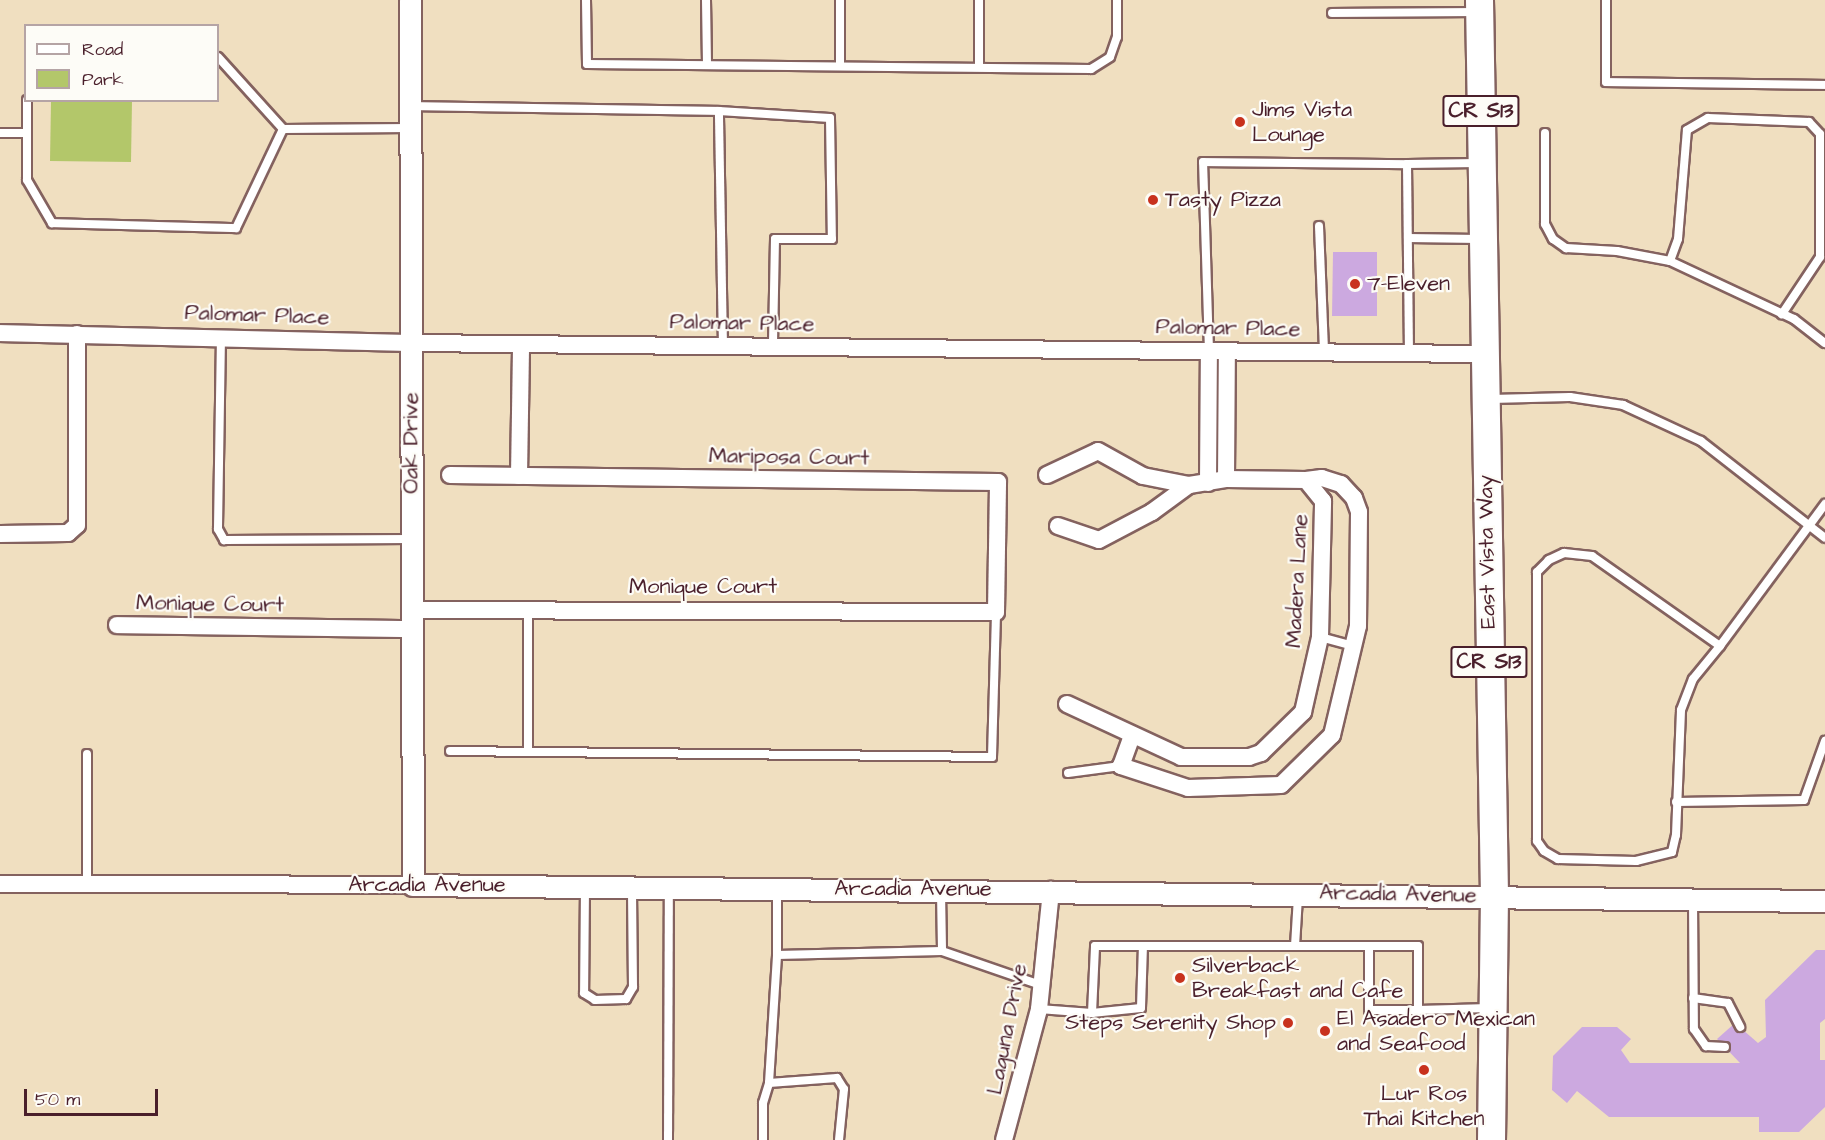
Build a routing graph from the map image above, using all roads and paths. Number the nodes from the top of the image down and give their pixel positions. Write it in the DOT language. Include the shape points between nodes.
graph roads {
  1 [pos="411,0"];
  2 [pos="586,0"];
  3 [pos="706,0"];
  4 [pos="840,0"];
  5 [pos="979,0"];
  6 [pos="1117,0"];
  7 [pos="1606,0"];
  8 [pos="1479,6"];
  9 [pos="1332,14"];
  10 [pos="219,58"];
  11 [pos="707,65"];
  12 [pos="840,66"];
  13 [pos="979,67"];
  14 [pos="1825,85"];
  15 [pos="27,102"];
  16 [pos="411,106"];
  17 [pos="719,111"];
  18 [pos="411,128"];
  19 [pos="283,129"];
  20 [pos="0,133"];
  21 [pos="27,133"];
  22 [pos="1545,133"];
  23 [pos="1481,163"];
  24 [pos="1407,164"];
  25 [pos="1319,226"];
  26 [pos="1408,238"];
  27 [pos="1482,239"];
  28 [pos="1670,261"];
  29 [pos="1782,314"];
  30 [pos="0,333"];
  31 [pos="77,334"];
  32 [pos="221,336"];
  33 [pos="411,343"];
  34 [pos="1825,343"];
  35 [pos="521,344"];
  36 [pos="723,346"];
  37 [pos="773,346"];
  38 [pos="1209,351"];
  39 [pos="1227,351"];
  40 [pos="1323,352"];
  41 [pos="1409,353"];
  42 [pos="1484,354"];
  43 [pos="1484,399"];
  44 [pos="450,475"];
  45 [pos="1047,475"];
  46 [pos="519,476"];
  47 [pos="1226,480"];
  48 [pos="1306,480"];
  49 [pos="1208,483"];
  50 [pos="1189,485"];
  51 [pos="1825,504"];
  52 [pos="1058,526"];
  53 [pos="1809,526"];
  54 [pos="0,534"];
  55 [pos="1825,538"];
  56 [pos="411,539"];
  57 [pos="528,608"];
  58 [pos="996,612"];
  59 [pos="411,620"];
  60 [pos="117,625"];
  61 [pos="1320,637"];
  62 [pos="1720,646"];
  63 [pos="1354,647"];
  64 [pos="1067,704"];
  65 [pos="1132,735"];
  66 [pos="1825,741"];
  67 [pos="450,751"];
  68 [pos="528,752"];
  69 [pos="87,754"];
  70 [pos="1121,766"];
  71 [pos="1068,773"];
  72 [pos="1676,802"];
  73 [pos="0,884"];
  74 [pos="87,884"];
  75 [pos="413,885"];
  76 [pos="585,887"];
  77 [pos="632,887"];
  78 [pos="669,887"];
  79 [pos="777,888"];
  80 [pos="940,890"];
  81 [pos="1051,890"];
  82 [pos="1298,893"];
  83 [pos="1494,896"];
  84 [pos="1693,899"];
  85 [pos="1825,901"];
  86 [pos="1143,946"];
  87 [pos="1295,946"];
  88 [pos="1369,946"];
  89 [pos="942,951"];
  90 [pos="777,955"];
  91 [pos="1041,985"];
  92 [pos="1693,998"];
  93 [pos="1493,1007"];
  94 [pos="1039,1009"];
  95 [pos="1418,1010"];
  96 [pos="1092,1013"];
  97 [pos="1740,1027"];
  98 [pos="1725,1047"];
  99 [pos="769,1083"];
  100 [pos="668,1140"];
  101 [pos="763,1140"];
  102 [pos="839,1140"];
  103 [pos="1004,1140"];
  104 [pos="1491,1140"];
  1 -- 16 [label="street, Oak Drive"];
  2 -- 11 [label="lane" via="587,64"];
  3 -- 11 [label="lane"];
  4 -- 12 [label="lane"];
  5 -- 13 [label="lane"];
  6 -- 13 [label="lane" via="1117,38 1110,57 1091,69"];
  7 -- 14 [label="lane" via="1606,82"];
  8 -- 9 [label="lane"];
  8 -- 23 [label="main road, East Vista Way / CR S13"];
  10 -- 19 [label="lane"];
  11 -- 12 [label="lane"];
  12 -- 13 [label="lane"];
  15 -- 21 [label="lane"];
  16 -- 17 [label="lane"];
  16 -- 18 [label="street, Oak Drive"];
  17 -- 36 [label="lane"];
  17 -- 37 [label="lane" via="830,118 832,239 775,239"];
  18 -- 19 [label="lane"];
  18 -- 33 [label="street, Oak Drive"];
  19 -- 21 [label="lane" via="236,228 52,223 27,180"];
  20 -- 21 [label="lane"];
  22 -- 28 [label="lane" via="1545,224 1553,239 1566,248 1617,251"];
  23 -- 24 [label="lane"];
  23 -- 27 [label="main road, East Vista Way / CR S13"];
  24 -- 26 [label="lane"];
  24 -- 38 [label="lane" via="1203,162"];
  25 -- 40 [label="lane"];
  26 -- 27 [label="lane"];
  26 -- 41 [label="lane"];
  27 -- 42 [label="main road, East Vista Way / CR S13"];
  28 -- 29 [label="lane"];
  28 -- 29 [label="lane" via="1678,239 1687,130 1708,118 1809,122 1820,134 1820,257"];
  29 -- 34 [label="lane"];
  30 -- 31 [label="street, Palomar Place"];
  31 -- 32 [label="street, Palomar Place"];
  31 -- 54 [label="street" via="77,525 69,533"];
  32 -- 33 [label="street, Palomar Place"];
  32 -- 56 [label="lane" via="218,529 224,540"];
  33 -- 35 [label="street, Palomar Place"];
  33 -- 56 [label="street, Oak Drive"];
  35 -- 36 [label="street, Palomar Place"];
  35 -- 46 [label="street"];
  36 -- 37 [label="street, Palomar Place"];
  37 -- 38 [label="street, Palomar Place"];
  38 -- 39 [label="street, Palomar Place"];
  38 -- 49 [label="street"];
  39 -- 40 [label="street, Palomar Place"];
  39 -- 47 [label="street"];
  40 -- 41 [label="street, Palomar Place"];
  41 -- 42 [label="street, Palomar Place"];
  42 -- 43 [label="main road, East Vista Way / CR S13"];
  43 -- 53 [label="lane" via="1570,397 1623,405 1701,441"];
  43 -- 83 [label="main road, East Vista Way / CR S13"];
  44 -- 46 [label="street, Mariposa Court"];
  45 -- 50 [label="street" via="1098,451 1158,481"];
  46 -- 58 [label="street, Mariposa Court" via="998,482"];
  47 -- 48 [label="street, Madera Lane"];
  47 -- 49 [label="street, Madera Lane"];
  48 -- 61 [label="street, Madera Lane" via="1323,501"];
  48 -- 63 [label="street, Madera Lane" via="1332,479 1358,504 1358,626"];
  49 -- 50 [label="street"];
  50 -- 52 [label="street" via="1152,512 1099,540"];
  51 -- 53 [label="lane"];
  53 -- 55 [label="lane"];
  53 -- 62 [label="lane"];
  56 -- 59 [label="street, Oak Drive"];
  57 -- 58 [label="street, Monique Court"];
  57 -- 59 [label="street, Monique Court"];
  57 -- 68 [label="lane"];
  58 -- 68 [label="lane" via="992,757"];
  59 -- 60 [label="street, Monique Court"];
  59 -- 75 [label="street, Oak Drive"];
  61 -- 63 [label="lane"];
  61 -- 65 [label="street, Madera Lane" via="1303,712 1256,756 1181,756"];
  62 -- 72 [label="lane" via="1693,680 1681,710"];
  62 -- 72 [label="lane" via="1592,556 1564,553 1549,560 1538,572 1538,841 1544,851 1558,859 1636,861 1663,856 1672,852"];
  63 -- 70 [label="street, Madera Lane" via="1332,735 1281,785 1188,788"];
  64 -- 65 [label="street, Madera Lane"];
  65 -- 70 [label="street"];
  66 -- 72 [label="lane" via="1804,800"];
  67 -- 68 [label="lane"];
  69 -- 74 [label="lane"];
  70 -- 71 [label="lane"];
  73 -- 74 [label="street, Arcadia Avenue"];
  74 -- 75 [label="street, Arcadia Avenue"];
  75 -- 76 [label="street, Arcadia Avenue"];
  76 -- 77 [label="street, Arcadia Avenue"];
  76 -- 77 [label="lane" via="584,993 595,1000 626,999 633,987"];
  77 -- 78 [label="street, Arcadia Avenue"];
  78 -- 79 [label="street, Arcadia Avenue"];
  78 -- 100 [label="lane"];
  79 -- 80 [label="street, Arcadia Avenue"];
  79 -- 90 [label="lane"];
  80 -- 81 [label="street, Arcadia Avenue"];
  80 -- 89 [label="lane"];
  81 -- 82 [label="street, Arcadia Avenue"];
  81 -- 91 [label="street, Laguna Drive"];
  82 -- 83 [label="street, Arcadia Avenue"];
  82 -- 87 [label="lane"];
  83 -- 84 [label="street, Arcadia Avenue"];
  83 -- 93 [label="main road, East Vista Way / CR S13"];
  84 -- 85 [label="street, Arcadia Avenue"];
  84 -- 92 [label="lane"];
  86 -- 87 [label="lane"];
  86 -- 96 [label="lane" via="1141,1008"];
  86 -- 96 [label="lane" via="1095,946"];
  87 -- 88 [label="lane"];
  88 -- 95 [label="lane" via="1418,946"];
  88 -- 95 [label="lane" via="1369,1010"];
  89 -- 90 [label="lane"];
  89 -- 91 [label="lane"];
  90 -- 99 [label="lane"];
  91 -- 94 [label="street, Laguna Drive"];
  92 -- 97 [label="lane" via="1728,1003"];
  92 -- 98 [label="lane" via="1698,1039 1706,1046"];
  93 -- 95 [label="lane"];
  93 -- 104 [label="main road, East Vista Way / CR S13"];
  94 -- 96 [label="lane"];
  94 -- 103 [label="street, Laguna Drive"];
  99 -- 101 [label="lane" via="763,1103"];
  99 -- 102 [label="lane" via="837,1078 844,1089"];
}
